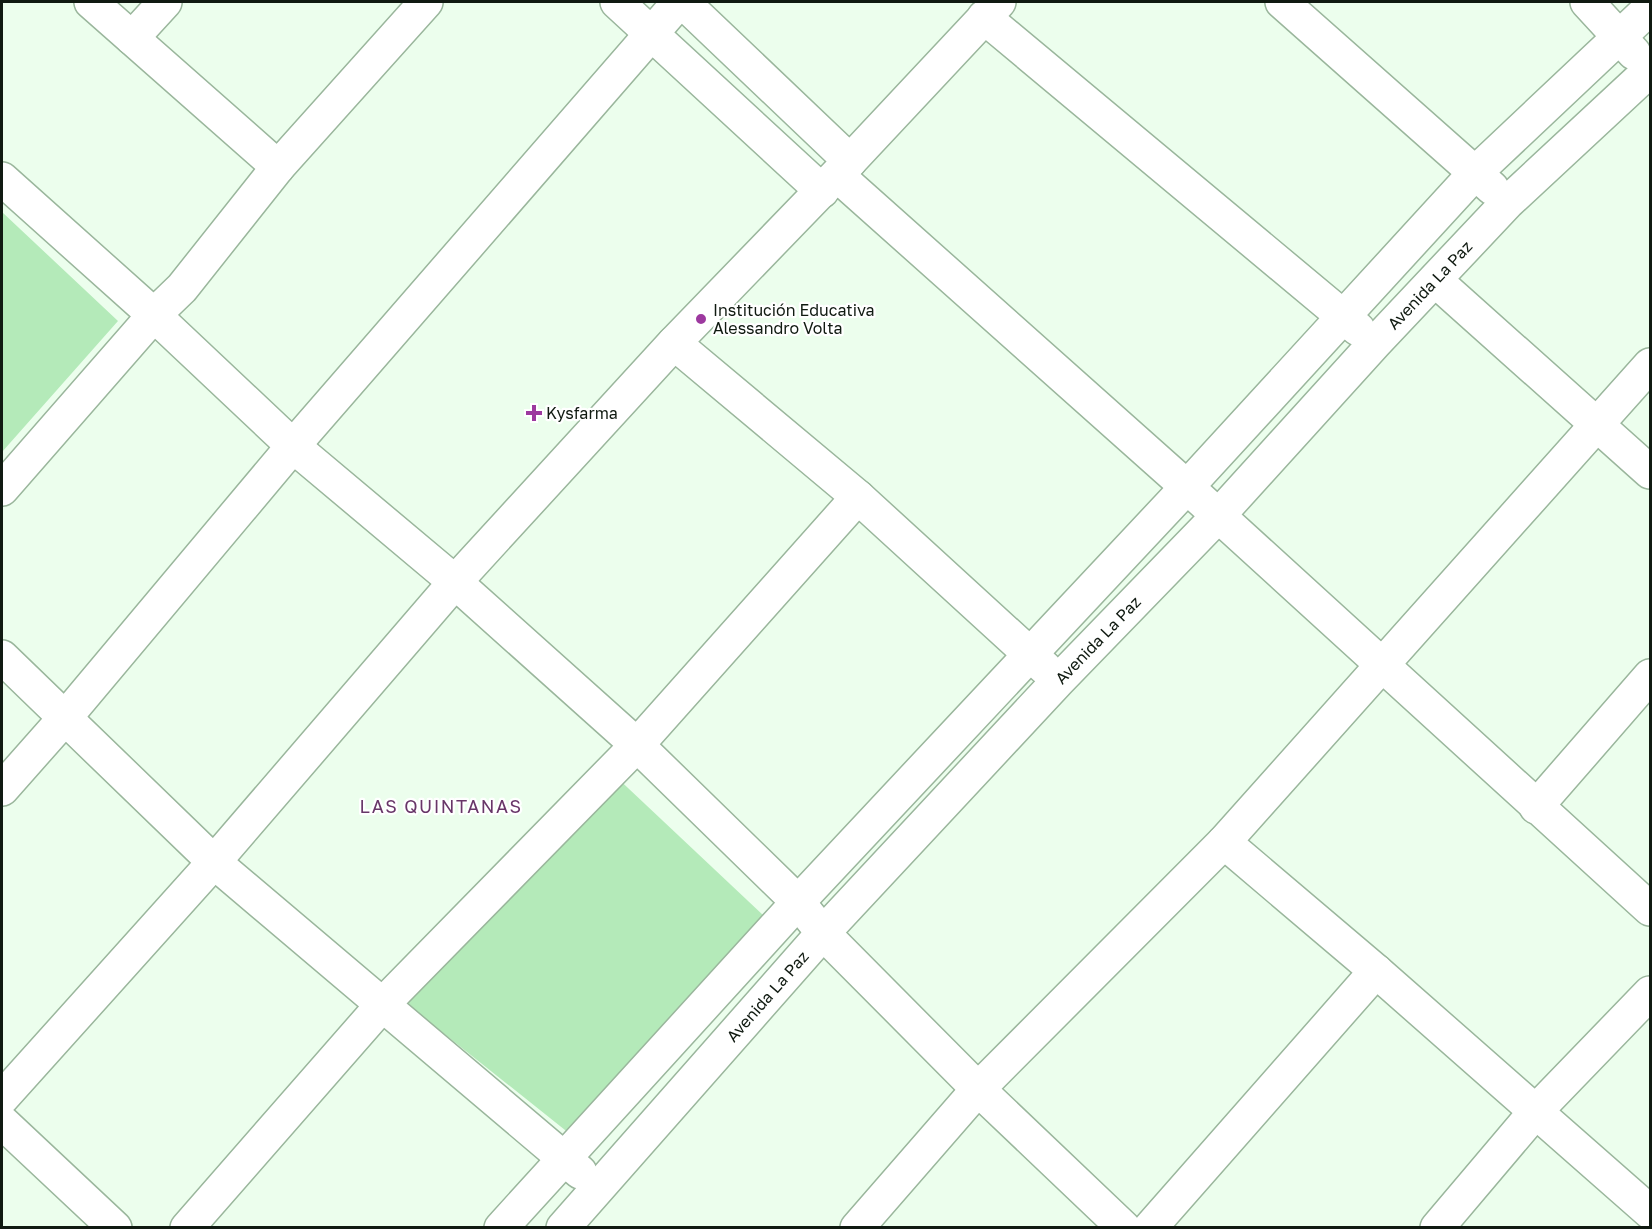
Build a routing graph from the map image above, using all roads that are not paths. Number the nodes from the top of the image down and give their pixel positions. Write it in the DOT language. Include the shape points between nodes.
graph roads {
  1 [pos="91,2"];
  2 [pos="165,2"];
  3 [pos="426,2"];
  4 [pos="617,2"];
  5 [pos="681,2"];
  6 [pos="1282,2"];
  7 [pos="1587,2"];
  8 [pos="1650,8"];
  9 [pos="992,9"];
  10 [pos="652,33"];
  11 [pos="132,38"];
  12 [pos="1619,38"];
  13 [pos="1650,70"];
  14 [pos="278,167"];
  15 [pos="1475,173"];
  16 [pos="836,176"];
  17 [pos="2,179"];
  18 [pos="1508,202"];
  19 [pos="1436,280"];
  20 [pos="154,315"];
  21 [pos="1342,316"];
  22 [pos="674,343"];
  23 [pos="1375,343"];
  24 [pos="1650,364"];
  25 [pos="1596,424"];
  26 [pos="293,446"];
  27 [pos="1650,472"];
  28 [pos="1187,487"];
  29 [pos="2,489"];
  30 [pos="858,497"];
  31 [pos="1218,516"];
  32 [pos="455,582"];
  33 [pos="1029,653"];
  34 [pos="2,657"];
  35 [pos="1382,664"];
  36 [pos="1650,676"];
  37 [pos="1059,681"];
  38 [pos="64,719"];
  39 [pos="637,745"];
  40 [pos="2,789"];
  41 [pos="1536,807"];
  42 [pos="1224,842"];
  43 [pos="214,862"];
  44 [pos="798,902"];
  45 [pos="1650,909"];
  46 [pos="823,933"];
  47 [pos="1376,971"];
  48 [pos="1650,993"];
  49 [pos="383,1004"];
  50 [pos="978,1089"];
  51 [pos="2,1098"];
  52 [pos="1536,1111"];
  53 [pos="2,1122"];
  54 [pos="564,1158"];
  55 [pos="597,1188"];
  56 [pos="1650,1212"];
  57 [pos="115,1227"];
  58 [pos="187,1227"];
  59 [pos="501,1227"];
  60 [pos="563,1227"];
  61 [pos="857,1227"];
  62 [pos="1124,1227"];
  63 [pos="1150,1227"];
  64 [pos="1437,1227"];
  1 -- 11 [label="street"];
  2 -- 11 [label="street"];
  3 -- 14 [label="street"];
  4 -- 10 [label="street"];
  5 -- 10 [label="street"];
  5 -- 16 [label="street"];
  6 -- 15 [label="street"];
  7 -- 12 [label="street"];
  8 -- 12 [label="street"];
  9 -- 16 [label="street"];
  9 -- 21 [label="street"];
  10 -- 16 [label="street"];
  10 -- 26 [label="street"];
  11 -- 14 [label="street"];
  12 -- 13 [label="street"];
  12 -- 15 [label="street"];
  13 -- 18 [label="street, Avenida La Paz"];
  14 -- 20 [label="street" via="182,288"];
  15 -- 18 [label="street"];
  15 -- 21 [label="street"];
  16 -- 22 [label="street"];
  16 -- 28 [label="street"];
  17 -- 20 [label="street"];
  18 -- 19 [label="street, Avenida La Paz"];
  19 -- 23 [label="street, Avenida La Paz"];
  19 -- 25 [label="street"];
  20 -- 26 [label="street"];
  20 -- 29 [label="street"];
  21 -- 23 [label="street"];
  21 -- 28 [label="street"];
  22 -- 30 [label="street"];
  22 -- 32 [label="street"];
  23 -- 31 [label="street, Avenida La Paz"];
  24 -- 25 [label="street"];
  25 -- 27 [label="street"];
  25 -- 35 [label="street"];
  26 -- 32 [label="street"];
  26 -- 38 [label="street"];
  28 -- 31 [label="street"];
  28 -- 33 [label="street"];
  30 -- 33 [label="street"];
  30 -- 39 [label="street"];
  31 -- 35 [label="street"];
  31 -- 37 [label="street, Avenida La Paz"];
  32 -- 39 [label="street"];
  32 -- 43 [label="street"];
  33 -- 37 [label="street"];
  33 -- 44 [label="street"];
  34 -- 38 [label="street"];
  35 -- 41 [label="street"];
  35 -- 42 [label="street"];
  36 -- 41 [label="street"];
  37 -- 46 [label="street, Avenida La Paz"];
  38 -- 40 [label="street"];
  38 -- 43 [label="street"];
  39 -- 44 [label="street"];
  39 -- 49 [label="street"];
  41 -- 45 [label="street"];
  42 -- 47 [label="street"];
  42 -- 50 [label="street"];
  43 -- 49 [label="street"];
  43 -- 51 [label="street"];
  44 -- 46 [label="street"];
  44 -- 54 [label="street"];
  46 -- 50 [label="street"];
  46 -- 55 [label="street, Avenida La Paz"];
  47 -- 52 [label="street"];
  47 -- 63 [label="street"];
  48 -- 52 [label="street"];
  49 -- 54 [label="street"];
  49 -- 58 [label="street"];
  50 -- 61 [label="street"];
  50 -- 62 [label="street"];
  52 -- 56 [label="street"];
  52 -- 64 [label="street"];
  53 -- 57 [label="street"];
  54 -- 55 [label="street"];
  54 -- 59 [label="street"];
  55 -- 60 [label="street, Avenida La Paz"];
}
